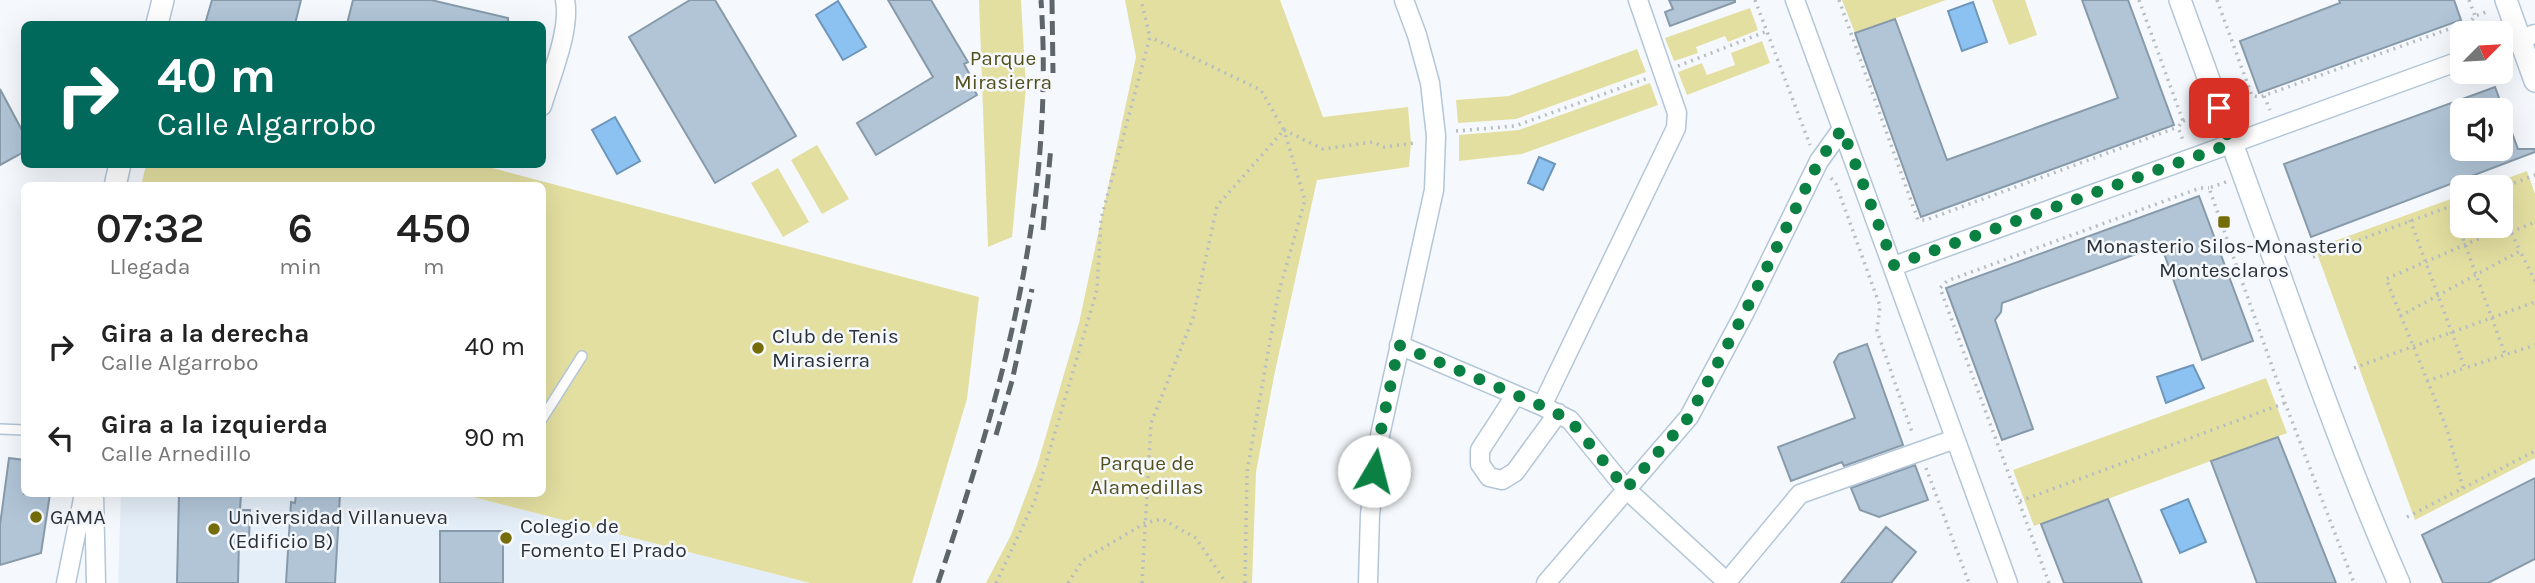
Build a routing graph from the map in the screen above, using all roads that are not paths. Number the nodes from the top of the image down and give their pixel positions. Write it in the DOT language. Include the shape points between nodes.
graph roads {
  1 [pos="163,0"];
  2 [pos="565,0"];
  3 [pos="1404,0"];
  4 [pos="1638,0"];
  5 [pos="1795,0"];
  6 [pos="2180,0"];
  7 [pos="2499,5"];
  8 [pos="158,21"];
  9 [pos="2518,40"];
  10 [pos="2450,64"];
  11 [pos="2535,81"];
  12 [pos="546,92"];
  13 [pos="1842,129"];
  14 [pos="2230,144"];
  15 [pos="1894,265"];
  16 [pos="1399,345"];
  17 [pos="582,356"];
  18 [pos="1515,396"];
  19 [pos="1550,409"];
  20 [pos="546,413"];
  21 [pos="0,429"];
  22 [pos="21,430"];
  23 [pos="1955,439"];
  24 [pos="1626,489"];
  25 [pos="83,497"];
  26 [pos="94,497"];
  27 [pos="1726,582"];
  28 [pos="66,583"];
  29 [pos="96,583"];
  30 [pos="1368,583"];
  31 [pos="1546,583"];
  32 [pos="2008,583"];
  33 [pos="2399,583"];
  1 -- 8 [label="street"];
  2 -- 12 [label="street" via="565,27"];
  3 -- 16 [label="street" via="1430,83 1436,136 1434,190"];
  4 -- 19 [label="street" via="1676,113 1676,128"];
  5 -- 13 [label="street"];
  6 -- 14 [label="street"];
  7 -- 9 [label="street"];
  9 -- 11 [label="street"];
  10 -- 14 [label="street"];
  13 -- 15 [label="street"];
  13 -- 24 [label="street" via="1819,161 1689,417"];
  14 -- 15 [label="street"];
  14 -- 33 [label="street"];
  15 -- 23 [label="street"];
  16 -- 18 [label="street"];
  16 -- 30 [label="street" via="1377,449"];
  17 -- 20 [label="lane"];
  18 -- 19 [label="street"];
  18 -- 19 [label="street" via="1480,450 1480,464 1489,477 1502,480 1515,472"];
  19 -- 24 [label="street" via="1570,420"];
  21 -- 22 [label="lane"];
  23 -- 27 [label="street" via="1800,494"];
  23 -- 32 [label="street"];
  24 -- 27 [label="street"];
  24 -- 31 [label="street"];
  25 -- 28 [label="street"];
  26 -- 29 [label="street"];
}
